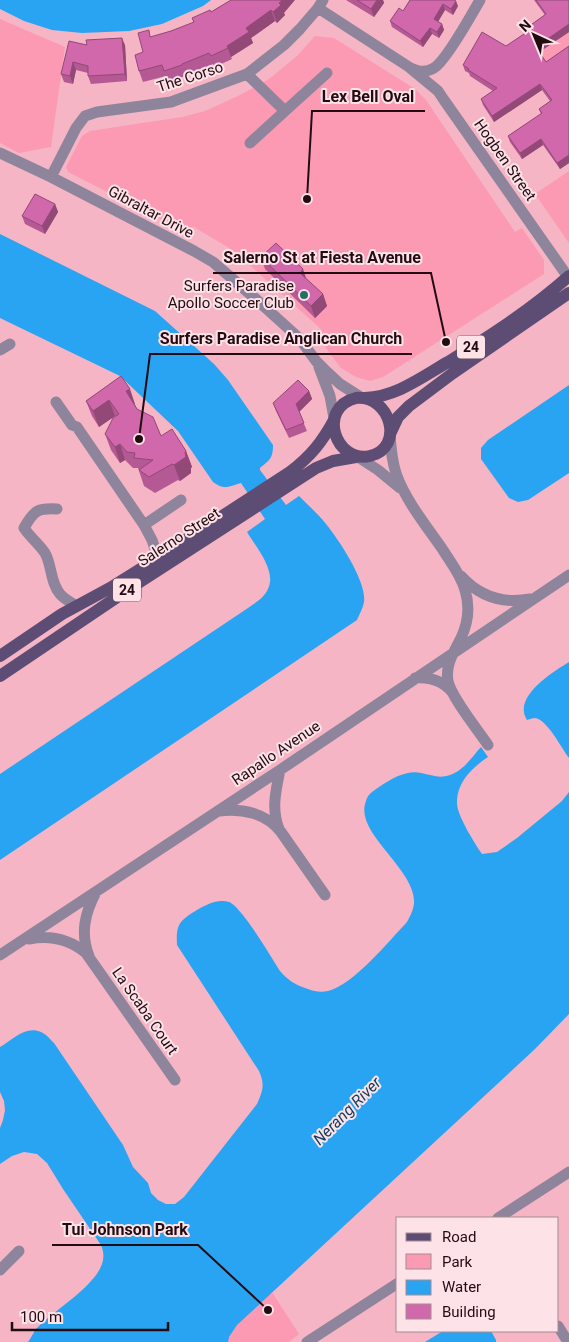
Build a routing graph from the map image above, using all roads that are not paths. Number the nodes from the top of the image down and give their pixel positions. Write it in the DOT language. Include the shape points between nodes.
graph roads {
  1 [pos="480,0"];
  2 [pos="321,4"];
  3 [pos="409,67"];
  4 [pos="327,73"];
  5 [pos="247,74"];
  6 [pos="285,110"];
  7 [pos="250,143"];
  8 [pos="0,153"];
  9 [pos="51,176"];
  10 [pos="568,276"];
  11 [pos="569,293"];
  12 [pos="316,361"];
  13 [pos="364,398"];
  14 [pos="56,402"];
  15 [pos="334,419"];
  16 [pos="390,434"];
  17 [pos="357,457"];
  18 [pos="275,488"];
  19 [pos="404,491"];
  20 [pos="181,500"];
  21 [pos="57,510"];
  22 [pos="144,526"];
  23 [pos="160,563"];
  24 [pos="452,565"];
  25 [pos="569,575"];
  26 [pos="533,598"];
  27 [pos="76,606"];
  28 [pos="453,652"];
  29 [pos="0,656"];
  30 [pos="0,676"];
  31 [pos="414,678"];
  32 [pos="453,693"];
  33 [pos="488,745"];
  34 [pos="280,770"];
  35 [pos="217,811"];
  36 [pos="281,832"];
  37 [pos="97,891"];
  38 [pos="325,895"];
  39 [pos="24,939"];
  40 [pos="0,955"];
  41 [pos="91,960"];
  42 [pos="175,1080"];
  43 [pos="569,1172"];
  44 [pos="500,1217"];
  45 [pos="19,1251"];
  46 [pos="0,1270"];
  47 [pos="396,1284"];
  48 [pos="559,1328"];
  49 [pos="307,1342"];
  50 [pos="568,1342"];
  1 -- 3 [label="street" via="440,64 424,72"];
  2 -- 3 [label="street, The Corso"];
  2 -- 5 [label="street, The Corso" via="284,45"];
  3 -- 10 [label="street, Hogben Street" via="444,100"];
  4 -- 6 [label="street"];
  5 -- 6 [label="street"];
  5 -- 9 [label="street, The Corso" via="171,102 85,116"];
  6 -- 7 [label="street"];
  8 -- 9 [label="street, Gibraltar Drive"];
  9 -- 12 [label="street, Gibraltar Drive" via="213,262 300,339"];
  10 -- 13 [label="main road, 24" via="517,316 410,384 384,396"];
  11 -- 16 [label="main road, 24" via="409,406 398,417"];
  12 -- 13 [label="street, Gibraltar Drive" via="340,384"];
  12 -- 15 [label="street, Gibraltar Drive" via="330,396"];
  13 -- 15 [label="main road, 24" via="345,403"];
  13 -- 16 [label="main road" via="381,407 388,418"];
  14 -- 22 [label="street" via="72,425 77,427"];
  15 -- 17 [label="main road" via="337,439"];
  15 -- 18 [label="main road, Salerno Street / 24" via="315,450"];
  16 -- 17 [label="main road, 24" via="385,446 376,454"];
  16 -- 19 [label="street" via="394,466"];
  17 -- 18 [label="main road, Salerno Street / 24" via="327,463"];
  17 -- 19 [label="street"];
  18 -- 23 [label="main road, Salerno Street / 24"];
  19 -- 24 [label="street"];
  20 -- 22 [label="street"];
  21 -- 27 [label="street" via="43,508 34,513 24,528 48,558 56,588"];
  22 -- 23 [label="street"];
  23 -- 27 [label="main road, Salerno Street / 24"];
  23 -- 30 [label="main road, Salerno Street / 24"];
  24 -- 26 [label="street" via="468,583 489,596 512,601"];
  24 -- 28 [label="street" via="465,588 468,608 464,629"];
  25 -- 26 [label="street, Rapallo Avenue"];
  26 -- 28 [label="street, Rapallo Avenue"];
  27 -- 29 [label="main road, Salerno Street / 24"];
  28 -- 31 [label="street, Rapallo Avenue"];
  28 -- 32 [label="street" via="447,673"];
  31 -- 32 [label="street" via="438,681"];
  31 -- 34 [label="street, Rapallo Avenue"];
  32 -- 33 [label="street"];
  34 -- 35 [label="street, Rapallo Avenue"];
  34 -- 36 [label="street" via="274,802"];
  35 -- 36 [label="street" via="253,812 270,821"];
  35 -- 37 [label="street, Rapallo Avenue"];
  36 -- 38 [label="street"];
  37 -- 39 [label="street, Rapallo Avenue"];
  37 -- 41 [label="street, La Scaba Court" via="84,926"];
  39 -- 40 [label="street, Rapallo Avenue"];
  39 -- 41 [label="street, La Scaba Court" via="61,939 82,950"];
  41 -- 42 [label="street, La Scaba Court"];
  43 -- 44 [label="street"];
  45 -- 46 [label="street"];
  47 -- 49 [label="street"];
  48 -- 50 [label="street"];
}
